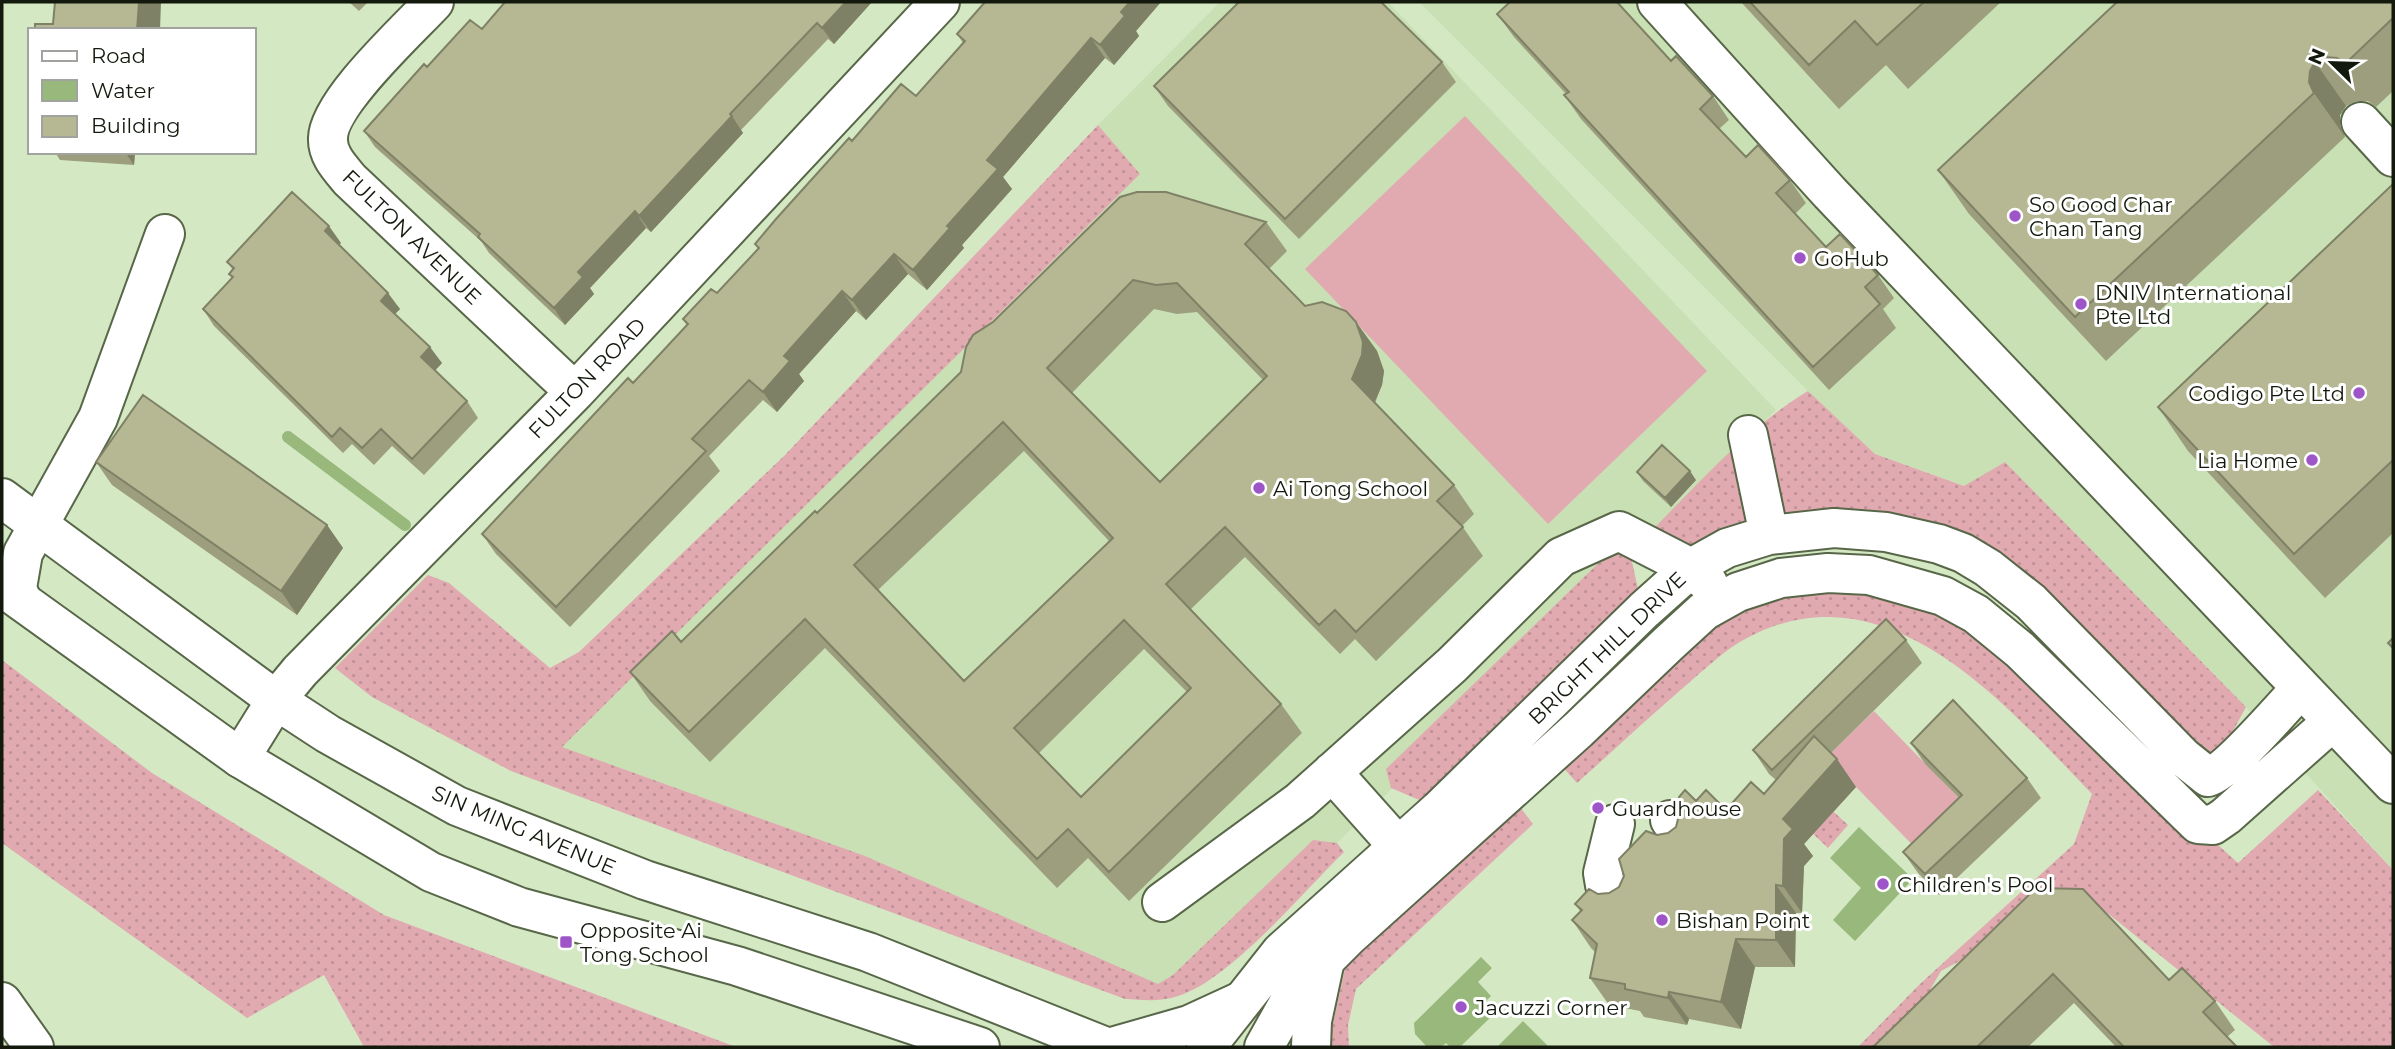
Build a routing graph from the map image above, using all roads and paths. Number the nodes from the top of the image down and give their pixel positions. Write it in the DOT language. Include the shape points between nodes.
graph roads {
  1 [pos="434,2"];
  2 [pos="940,2"];
  3 [pos="1657,2"];
  4 [pos="2361,121"];
  5 [pos="2393,156"];
  6 [pos="165,234"];
  7 [pos="575,392"];
  8 [pos="1748,435"];
  9 [pos="2,498"];
  10 [pos="1769,535"];
  11 [pos="21,548"];
  12 [pos="1691,568"];
  13 [pos="1988,568"];
  14 [pos="12,594"];
  15 [pos="1943,596"];
  16 [pos="1723,601"];
  17 [pos="2301,688"];
  18 [pos="276,700"];
  19 [pos="2333,721"];
  20 [pos="1525,726"];
  21 [pos="1551,754"];
  22 [pos="240,758"];
  23 [pos="1332,772"];
  24 [pos="2393,784"];
  25 [pos="1615,824"];
  26 [pos="1409,857"];
  27 [pos="1622,900"];
  28 [pos="1162,902"];
  29 [pos="1325,960"];
  30 [pos="2,1002"];
  31 [pos="1239,1002"];
  32 [pos="34,1047"];
  33 [pos="980,1047"];
  34 [pos="1106,1047"];
  35 [pos="1112,1047"];
  36 [pos="1206,1047"];
  37 [pos="1264,1047"];
  38 [pos="1311,1047"];
  1 -- 7 [label="street, FULTON AVENUE" via="339,106 327,135 331,154 351,180"];
  2 -- 7 [label="street, FULTON ROAD"];
  3 -- 17 [label="street" via="1830,193"];
  4 -- 5 [label="street"];
  6 -- 11 [label="street" via="98,418"];
  7 -- 18 [label="street, FULTON ROAD"];
  8 -- 10 [label="street"];
  9 -- 11 [label="street, SIN MING AVENUE"];
  10 -- 12 [label="street, BRIGHT HILL DRIVE" via="1727,548"];
  10 -- 13 [label="street, BRIGHT HILL DRIVE" via="1834,528 1886,531 1940,544"];
  11 -- 14 [label="street"];
  11 -- 18 [label="street, SIN MING AVENUE"];
  12 -- 16 [label="street"];
  12 -- 20 [label="street, BRIGHT HILL DRIVE"];
  12 -- 23 [label="street" via="1619,531 1561,557 1452,665"];
  13 -- 15 [label="street" via="2000,586 1989,605 1977,610"];
  13 -- 17 [label="street, BRIGHT HILL DRIVE" via="2031,602 2208,777"];
  14 -- 22 [label="street"];
  15 -- 16 [label="street, BRIGHT HILL DRIVE" via="1869,575 1828,573 1781,578"];
  15 -- 19 [label="street, BRIGHT HILL DRIVE" via="1976,614 2020,650 2198,824 2213,825 2226,816"];
  16 -- 21 [label="street, BRIGHT HILL DRIVE" via="1704,611"];
  17 -- 19 [label="street"];
  18 -- 22 [label="street, FULTON ROAD"];
  18 -- 34 [label="street, SIN MING AVENUE" via="457,806 645,880 868,952"];
  19 -- 24 [label="street"];
  20 -- 21 [label="street"];
  20 -- 26 [label="street, BRIGHT HILL DRIVE" via="1439,810"];
  21 -- 26 [label="street, BRIGHT HILL DRIVE"];
  22 -- 33 [label="street" via="468,890 737,965"];
  23 -- 26 [label="street"];
  23 -- 28 [label="street" via="1300,801"];
  25 -- 27 [label="street" via="1603,873 1605,885"];
  26 -- 29 [label="street, BRIGHT HILL DRIVE"];
  26 -- 31 [label="street, BRIGHT HILL DRIVE" via="1281,952"];
  29 -- 37 [label="street, BRIGHT HILL DRIVE" via="1297,988"];
  29 -- 38 [label="street"];
  30 -- 32 [label="street"];
  31 -- 35 [label="street" via="1179,1028"];
  31 -- 36 [label="street, BRIGHT HILL DRIVE"];
}
